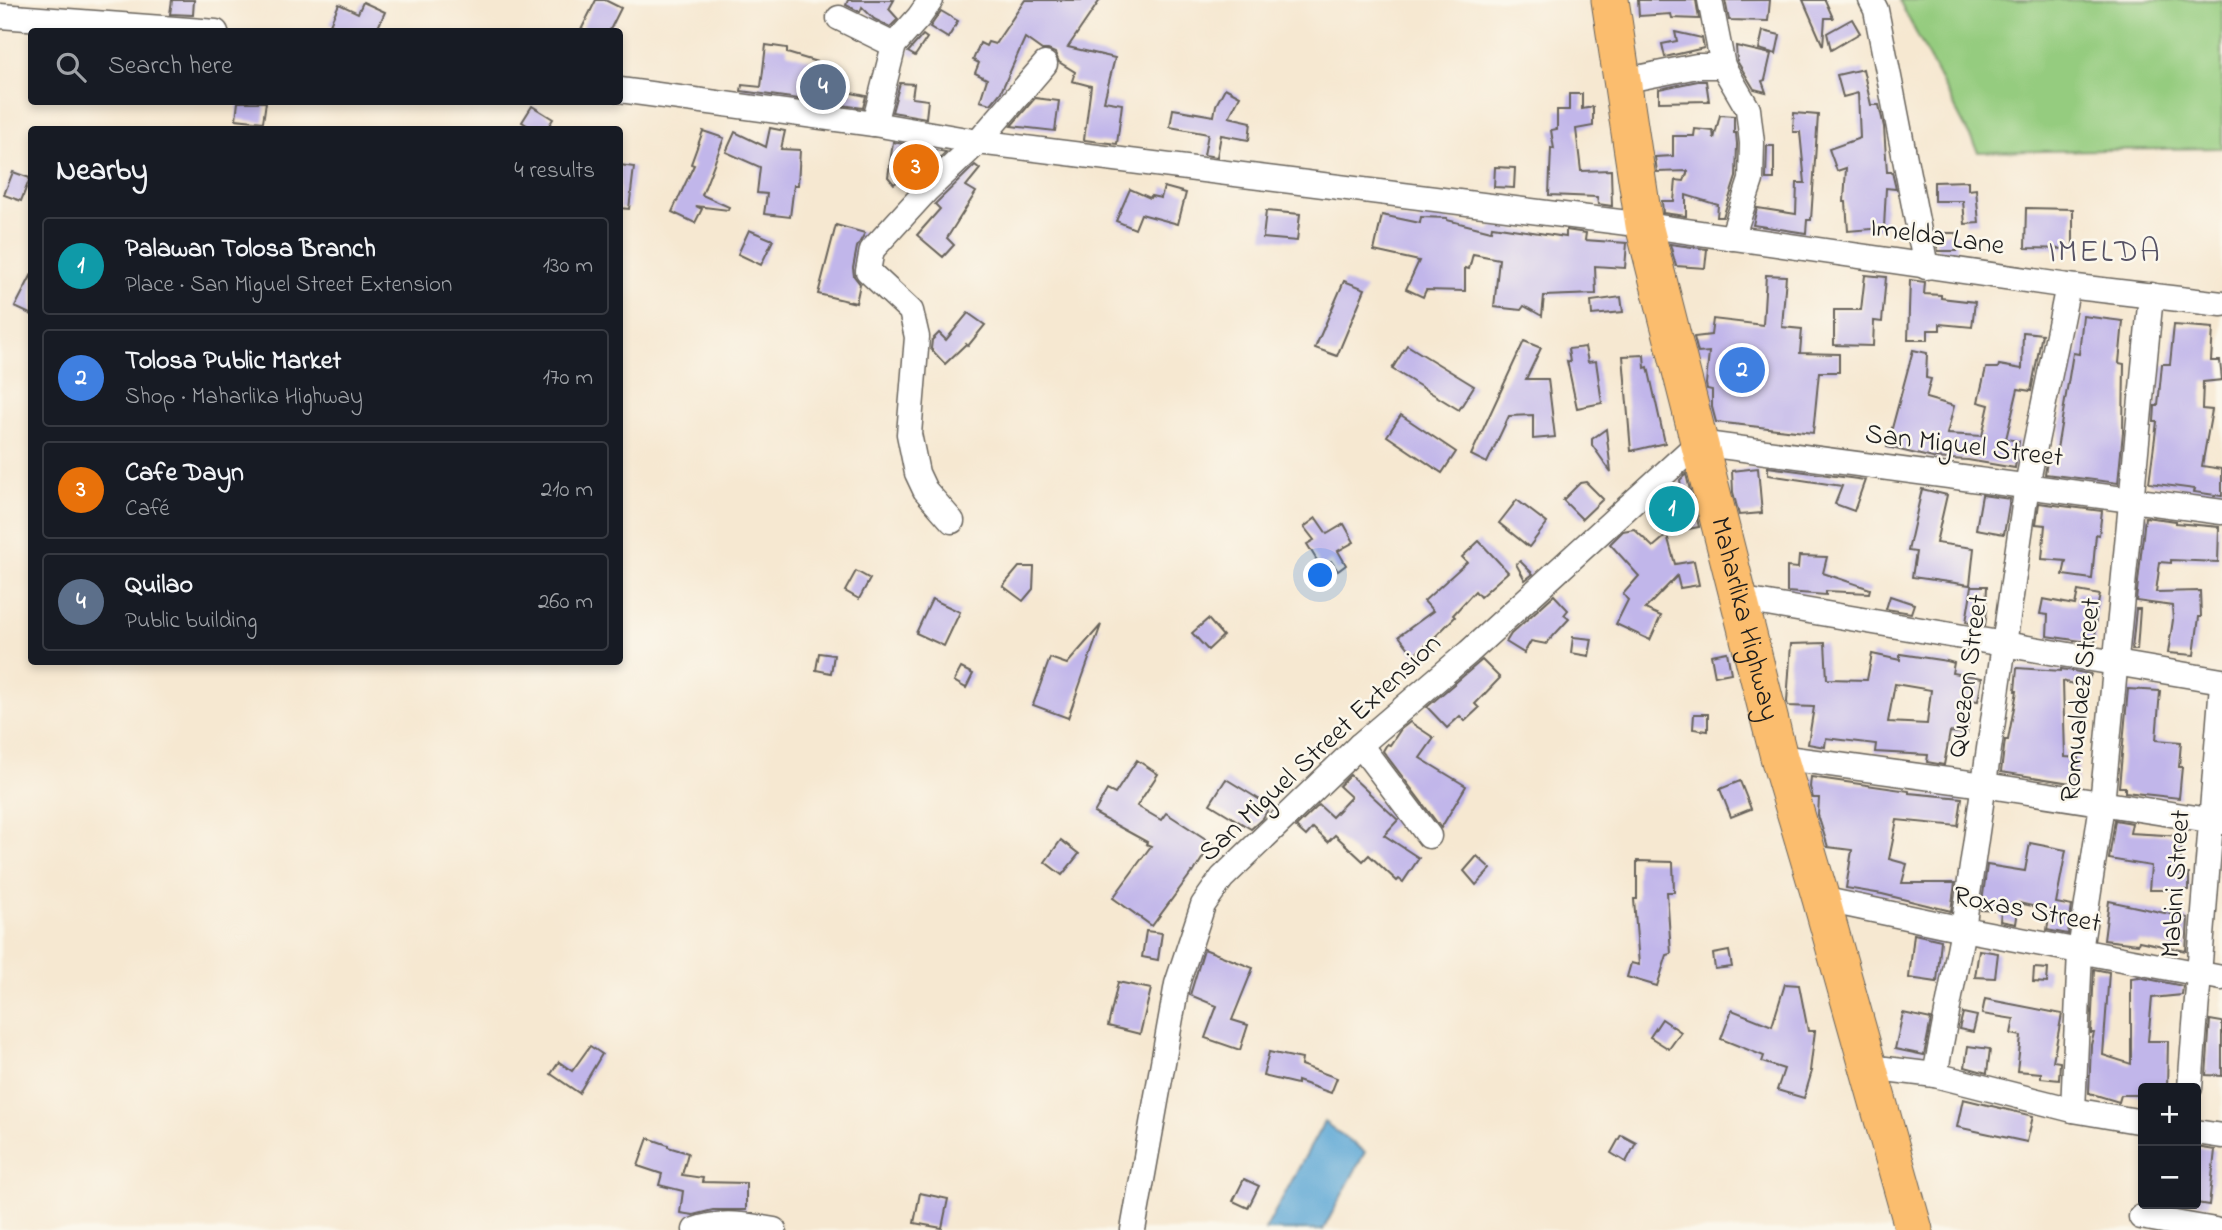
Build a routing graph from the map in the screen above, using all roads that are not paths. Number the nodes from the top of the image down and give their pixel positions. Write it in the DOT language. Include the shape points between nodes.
graph roads {
  1 [pos="930,0"];
  2 [pos="1610,0"];
  3 [pos="1710,0"];
  4 [pos="1871,0"];
  5 [pos="0,16"];
  6 [pos="839,19"];
  7 [pos="162,28"];
  8 [pos="894,45"];
  9 [pos="1045,64"];
  10 [pos="1723,66"];
  11 [pos="1622,81"];
  12 [pos="623,90"];
  13 [pos="874,124"];
  14 [pos="978,142"];
  15 [pos="1644,225"];
  16 [pos="1732,238"];
  17 [pos="1926,267"];
  18 [pos="2068,286"];
  19 [pos="2151,295"];
  20 [pos="2222,304"];
  21 [pos="1698,443"];
  22 [pos="2027,485"];
  23 [pos="2132,500"];
  24 [pos="2222,512"];
  25 [pos="952,521"];
  26 [pos="1738,598"];
  27 [pos="2003,645"];
  28 [pos="2116,663"];
  29 [pos="2222,683"];
  30 [pos="1360,745"];
  31 [pos="1779,757"];
  32 [pos="1984,785"];
  33 [pos="2102,804"];
  34 [pos="2217,821"];
  35 [pos="1429,836"];
  36 [pos="1821,899"];
  37 [pos="1963,929"];
  38 [pos="2080,951"];
  39 [pos="2211,976"];
  40 [pos="1869,1067"];
  41 [pos="1935,1075"];
  42 [pos="2191,1083"];
  43 [pos="2073,1110"];
  44 [pos="2138,1121"];
  45 [pos="2201,1133"];
  46 [pos="2222,1136"];
  47 [pos="2141,1217"];
  48 [pos="695,1230"];
  49 [pos="774,1230"];
  50 [pos="1133,1230"];
  51 [pos="1914,1230"];
  52 [pos="2215,1230"];
  1 -- 8 [label="street"];
  2 -- 11 [label="highway, Maharlika Highway"];
  3 -- 10 [label="street"];
  4 -- 17 [label="street"];
  5 -- 7 [label="street"];
  6 -- 8 [label="street"];
  8 -- 13 [label="street"];
  9 -- 14 [label="street"];
  10 -- 11 [label="street" via="1697,66"];
  10 -- 16 [label="street" via="1748,110 1752,143 1751,180"];
  11 -- 15 [label="highway, Maharlika Highway"];
  12 -- 13 [label="street, Imelda Lane"];
  13 -- 14 [label="street, Imelda Lane"];
  14 -- 15 [label="street, Imelda Lane"];
  14 -- 25 [label="street" via="872,250 868,271 911,311 917,337 909,434 925,490"];
  15 -- 16 [label="street, Imelda Lane"];
  15 -- 21 [label="highway, Maharlika Highway"];
  16 -- 17 [label="street, Imelda Lane"];
  17 -- 18 [label="street, Imelda Lane"];
  18 -- 19 [label="street, Imelda Lane"];
  18 -- 22 [label="street, Quezon Street"];
  19 -- 20 [label="street, Imelda Lane"];
  19 -- 23 [label="street, Romualdez Street"];
  21 -- 22 [label="street, San Miguel Street"];
  21 -- 26 [label="highway, Maharlika Highway"];
  21 -- 30 [label="street, San Miguel Street Extension"];
  22 -- 23 [label="street, San Miguel Street"];
  22 -- 27 [label="street, Quezon Street"];
  23 -- 24 [label="street, San Miguel Street"];
  23 -- 28 [label="street, Romualdez Street"];
  26 -- 27 [label="street"];
  26 -- 31 [label="highway, Maharlika Highway"];
  27 -- 28 [label="street"];
  27 -- 32 [label="street, Quezon Street"];
  28 -- 29 [label="street"];
  28 -- 33 [label="street, Romualdez Street"];
  29 -- 34 [label="street, Mabini Street"];
  30 -- 35 [label="street"];
  30 -- 50 [label="street, San Miguel Street Extension" via="1222,878 1203,905 1177,984"];
  31 -- 32 [label="street"];
  31 -- 36 [label="highway, Maharlika Highway"];
  32 -- 33 [label="street"];
  32 -- 37 [label="street, Quezon Street"];
  33 -- 34 [label="street"];
  33 -- 38 [label="street, Romualdez Street"];
  34 -- 39 [label="street, Mabini Street"];
  36 -- 37 [label="street, Roxas Street"];
  36 -- 40 [label="highway, Maharlika Highway"];
  37 -- 38 [label="street, Roxas Street"];
  37 -- 41 [label="street, Quezon Street"];
  38 -- 39 [label="street, Roxas Street"];
  38 -- 43 [label="street, Romualdez Street"];
  39 -- 42 [label="street, Mabini Street"];
  40 -- 41 [label="street"];
  40 -- 51 [label="highway, Maharlika Highway"];
  41 -- 43 [label="street"];
  43 -- 44 [label="street"];
  45 -- 46 [label="street"];
  47 -- 52 [label="street"];
  48 -- 49 [label="street" via="709,1224"];
}
